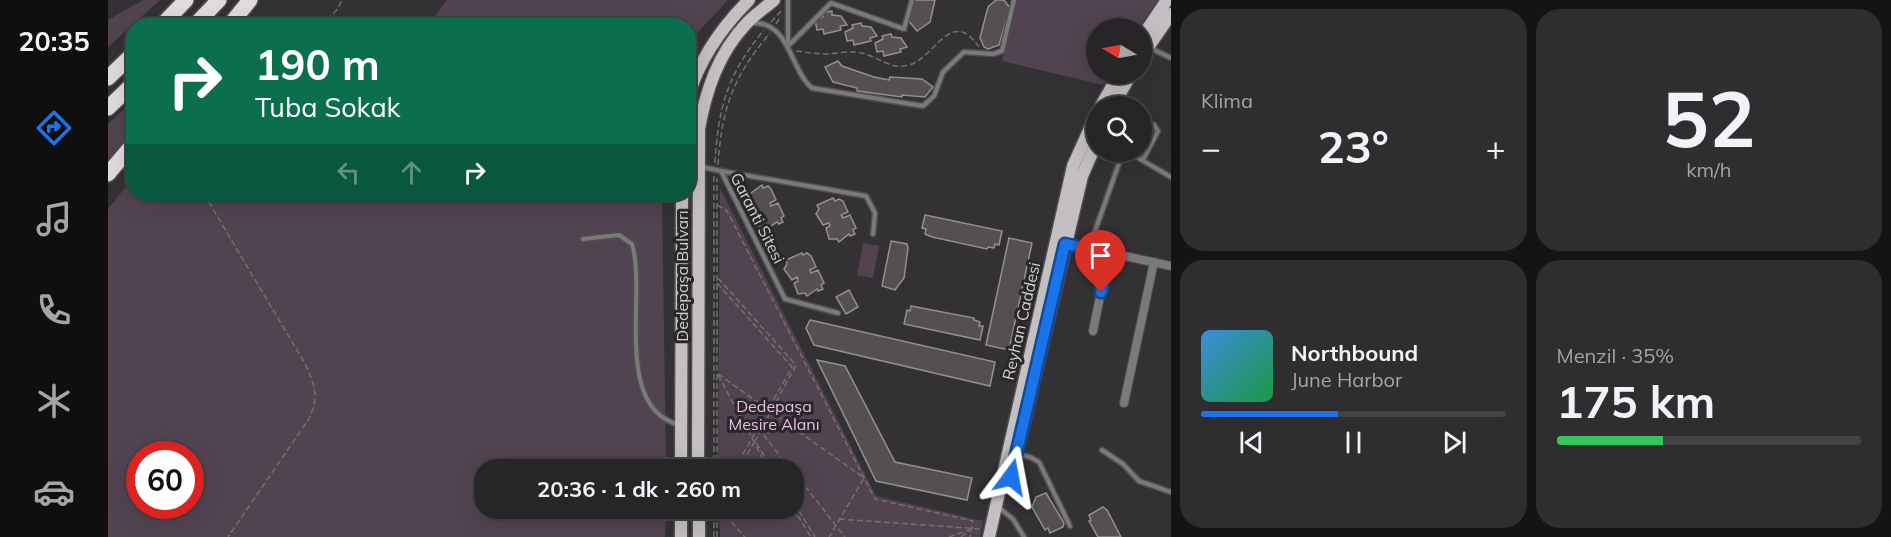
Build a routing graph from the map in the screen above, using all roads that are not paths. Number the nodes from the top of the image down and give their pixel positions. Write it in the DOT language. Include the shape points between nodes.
graph roads {
  1 [pos="186,0"];
  2 [pos="219,0"];
  3 [pos="250,0"];
  4 [pos="749,0"];
  5 [pos="774,0"];
  6 [pos="912,0"];
  7 [pos="1014,0"];
  8 [pos="1167,0"];
  9 [pos="788,4"];
  10 [pos="1171,14"];
  11 [pos="169,18"];
  12 [pos="202,18"];
  13 [pos="235,18"];
  14 [pos="747,23"];
  15 [pos="1152,29"];
  16 [pos="1152,36"];
  17 [pos="788,46"];
  18 [pos="1152,50"];
  19 [pos="1171,58"];
  20 [pos="126,61"];
  21 [pos="696,77"];
  22 [pos="108,78"];
  23 [pos="126,91"];
  24 [pos="108,108"];
  25 [pos="1152,124"];
  26 [pos="1086,137"];
  27 [pos="1152,143"];
  28 [pos="126,153"];
  29 [pos="1088,162"];
  30 [pos="1119,162"];
  31 [pos="1146,162"];
  32 [pos="698,167"];
  33 [pos="718,170"];
  34 [pos="108,174"];
  35 [pos="1171,177"];
  36 [pos="682,201"];
  37 [pos="873,234"];
  38 [pos="1094,234"];
  39 [pos="583,239"];
  40 [pos="1060,242"];
  41 [pos="1109,253"];
  42 [pos="1154,262"];
  43 [pos="1171,266"];
  44 [pos="838,313"];
  45 [pos="1093,331"];
  46 [pos="1124,402"];
  47 [pos="680,426"];
  48 [pos="1102,450"];
  49 [pos="1013,454"];
  50 [pos="681,459"];
  51 [pos="699,459"];
  52 [pos="1171,492"];
  53 [pos="1000,508"];
  54 [pos="681,519"];
  55 [pos="699,519"];
  56 [pos="1070,526"];
  57 [pos="993,535"];
  58 [pos="681,537"];
  59 [pos="699,537"];
  60 [pos="1024,537"];
  1 -- 11 [label="highway"];
  2 -- 12 [label="highway"];
  3 -- 13 [label="highway"];
  4 -- 21 [label="main road" via="705,54"];
  5 -- 14 [label="main road, Dedepaşa Bulvarı"];
  6 -- 17 [label="lane" via="904,29 831,3"];
  7 -- 17 [label="lane" via="1002,51 964,52 943,72 930,102 924,106 812,88 803,79"];
  8 -- 15 [label="main road"];
  9 -- 17 [label="lane"];
  10 -- 16 [label="main road"];
  14 -- 17 [label="lane" via="767,26"];
  14 -- 32 [label="main road, Dedepaşa Bulvarı" via="727,49 710,83 699,129"];
  18 -- 19 [label="lane"];
  20 -- 22 [label="highway"];
  23 -- 24 [label="highway"];
  25 -- 27 [label="lane" via="1158,131"];
  26 -- 40 [label="main road, Reyhan Caddesi" via="1073,166"];
  28 -- 34 [label="highway"];
  29 -- 40 [label="main road, Reyhan Caddesi"];
  30 -- 38 [label="lane"];
  31 -- 35 [label="lane"];
  32 -- 33 [label="lane"];
  32 -- 51 [label="main road, Dedepaşa Bulvarı"];
  33 -- 37 [label="lane, Garanti Sitesi" via="866,196 875,213"];
  33 -- 44 [label="lane, Garanti Sitesi" via="785,299"];
  36 -- 47 [label="main road, Dedepaşa Bulvarı"];
  39 -- 47 [label="lane" via="619,235 632,244 639,374 652,410 668,423"];
  40 -- 41 [label="street"];
  40 -- 49 [label="main road, Reyhan Caddesi"];
  41 -- 42 [label="street"];
  41 -- 45 [label="street"];
  42 -- 43 [label="street"];
  42 -- 46 [label="street"];
  47 -- 50 [label="main road, Dedepaşa Bulvarı"];
  48 -- 52 [label="lane" via="1139,481"];
  49 -- 53 [label="main road, Reyhan Caddesi"];
  49 -- 56 [label="lane" via="1033,458 1041,465"];
  53 -- 57 [label="main road, Reyhan Caddesi"];
  53 -- 60 [label="lane" via="1013,519"];
  54 -- 58 [label="main road"];
  55 -- 59 [label="main road"];
}
